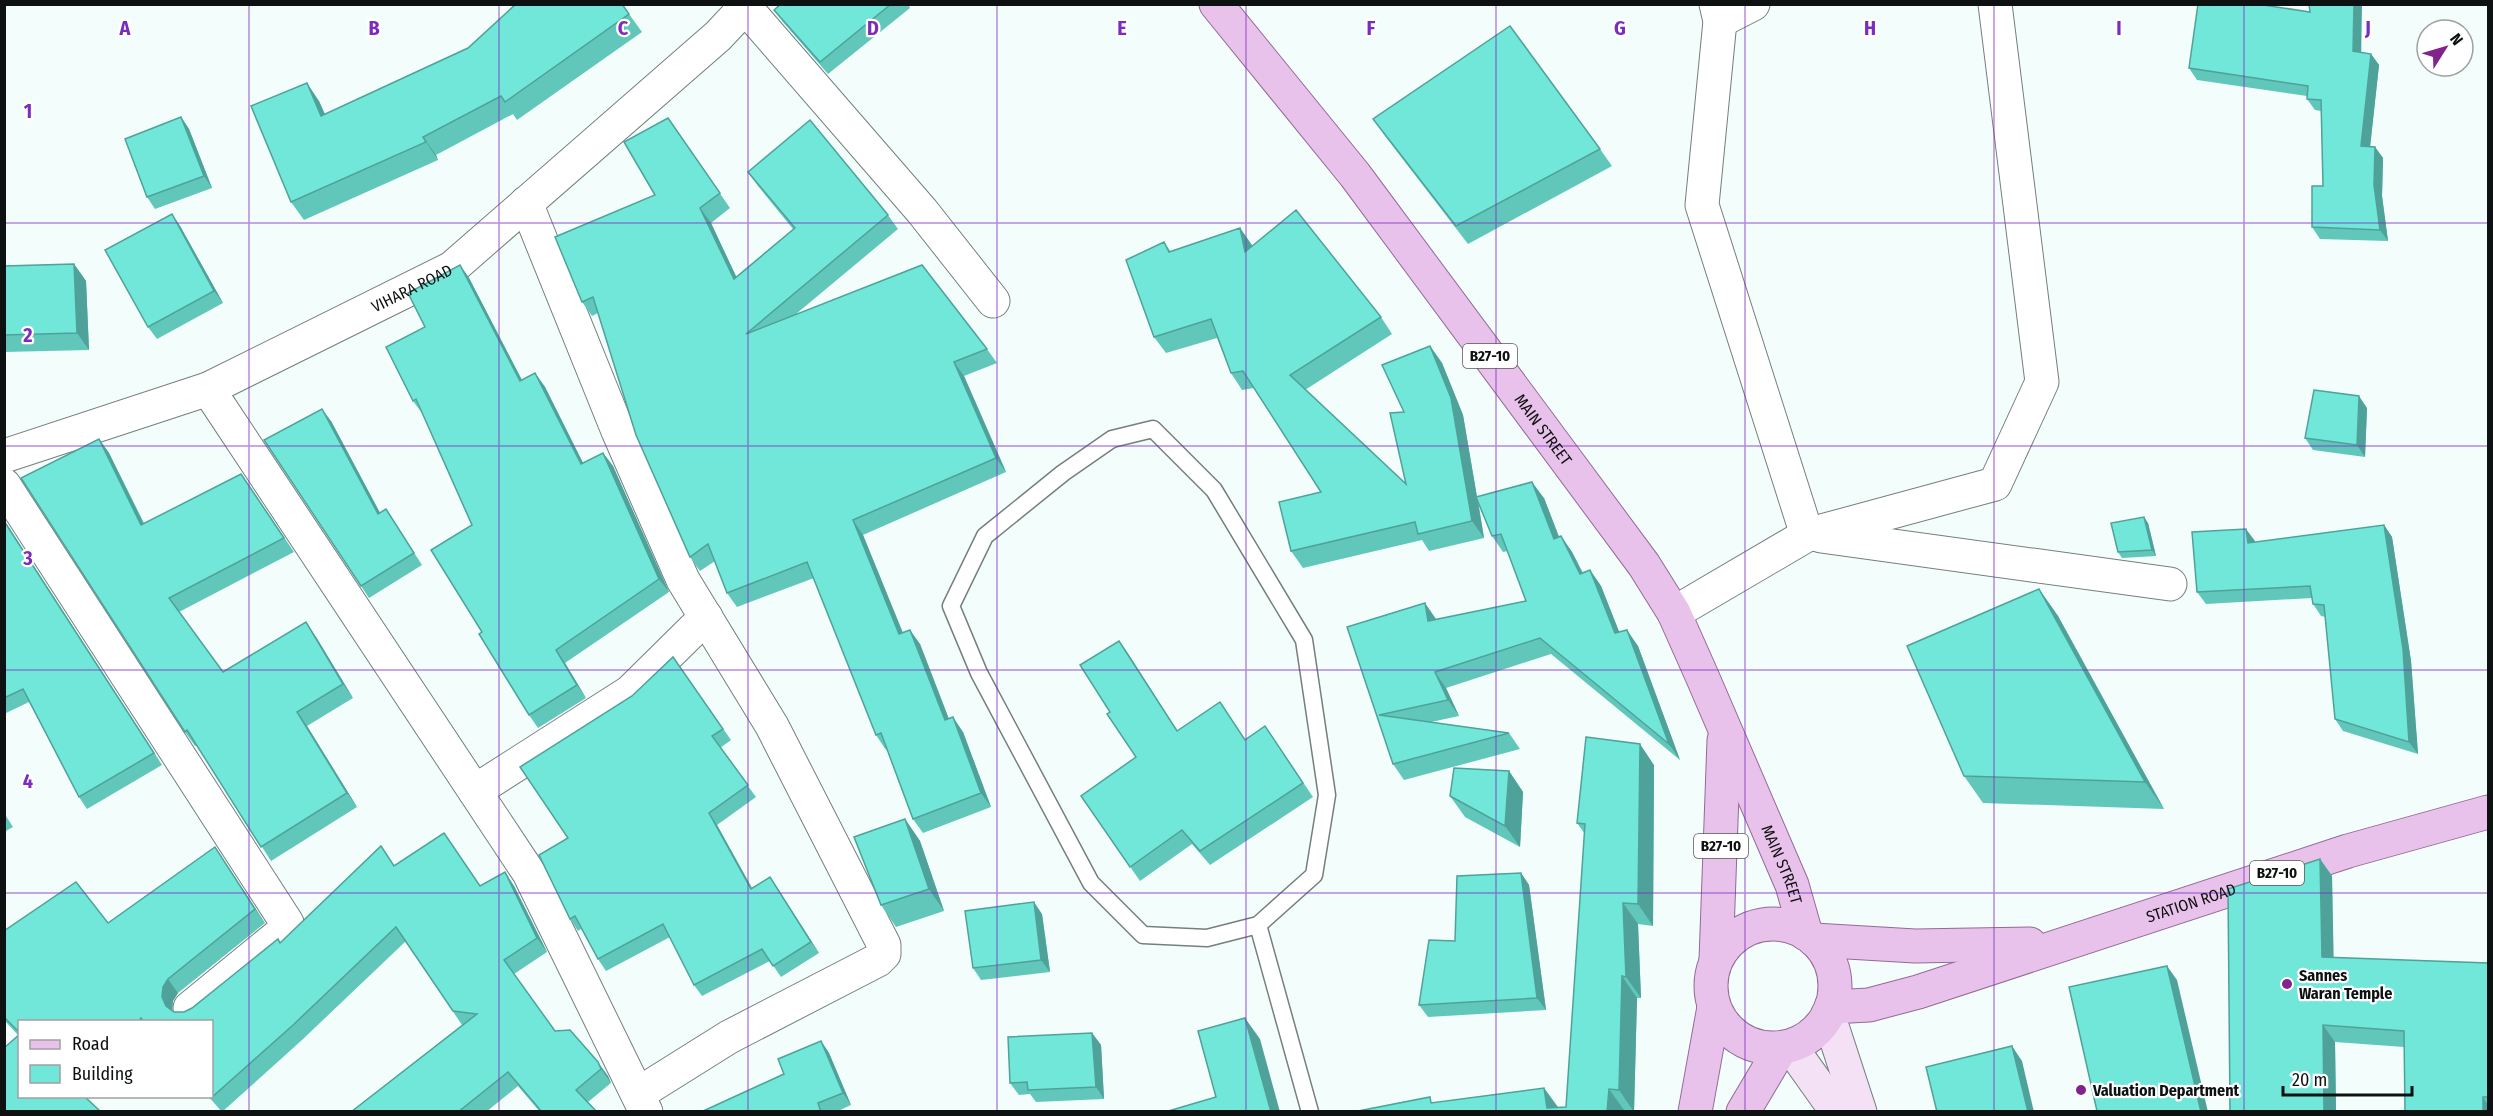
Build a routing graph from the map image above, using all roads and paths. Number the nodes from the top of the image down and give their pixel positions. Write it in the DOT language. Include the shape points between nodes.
graph roads {
  1 [pos="1216,4"];
  2 [pos="1753,4"];
  3 [pos="1995,4"];
  4 [pos="747,6"];
  5 [pos="1718,13"];
  6 [pos="526,203"];
  7 [pos="993,300"];
  8 [pos="208,389"];
  9 [pos="4,456"];
  10 [pos="4,485"];
  11 [pos="1807,534"];
  12 [pos="2170,584"];
  13 [pos="1674,613"];
  14 [pos="706,617"];
  15 [pos="1725,733"];
  16 [pos="475,791"];
  17 [pos="2488,812"];
  18 [pos="1257,926"];
  19 [pos="1810,937"];
  20 [pos="2067,943"];
  21 [pos="1716,960"];
  22 [pos="1714,1007"];
  23 [pos="190,1008"];
  24 [pos="1830,1011"];
  25 [pos="1785,1047"];
  26 [pos="642,1103"];
  27 [pos="1310,1112"];
  28 [pos="1695,1112"];
  29 [pos="1743,1112"];
  30 [pos="1837,1112"];
  31 [pos="1860,1112"];
  1 -- 13 [label="main road, MAIN STREET / B27-10" via="1355,175 1609,516"];
  2 -- 5 [label="street"];
  3 -- 11 [label="street" via="2042,382 1995,484"];
  4 -- 6 [label="street, VIHARA ROAD" via="718,36"];
  4 -- 7 [label="street"];
  5 -- 11 [label="street" via="1702,205"];
  6 -- 8 [label="street, VIHARA ROAD" via="452,268"];
  6 -- 14 [label="street" via="618,431 683,580"];
  8 -- 9 [label="street, VIHARA ROAD"];
  8 -- 16 [label="street"];
  10 -- 23 [label="street" via="287,923 284,932"];
  11 -- 12 [label="street"];
  11 -- 13 [label="street"];
  13 -- 15 [label="main road, MAIN STREET / B27-10"];
  14 -- 16 [label="street" via="630,692"];
  14 -- 26 [label="street" via="772,726 884,945 884,954 729,1037"];
  15 -- 19 [label="main road, MAIN STREET / B27-10" via="1792,885"];
  15 -- 21 [label="main road, MAIN STREET / B27-10"];
  16 -- 26 [label="street" via="529,873"];
  17 -- 20 [label="main road, STATION ROAD / B27-10" via="2348,851"];
  18 -- 18 [label="lane" via="1314,875 1327,795 1304,640 1214,490 1153,429 1112,439 985,536 951,606 979,673 1091,883 1143,934 1207,938"];
  18 -- 27 [label="lane"];
  19 -- 20 [label="main road, STATION ROAD / B27-10" via="1915,946"];
  19 -- 21 [label="main road" via="1790,926 1755,926 1738,933"];
  19 -- 24 [label="main road" via="1822,949 1833,971"];
  20 -- 24 [label="main road, STATION ROAD / B27-10" via="1918,992"];
  21 -- 22 [label="main road" via="1711,991"];
  22 -- 25 [label="main road" via="1722,1022 1747,1042"];
  22 -- 28 [label="main road"];
  24 -- 25 [label="main road" via="1812,1034"];
  24 -- 31 [label="main road"];
  25 -- 29 [label="main road"];
  25 -- 30 [label="main road"];
}
